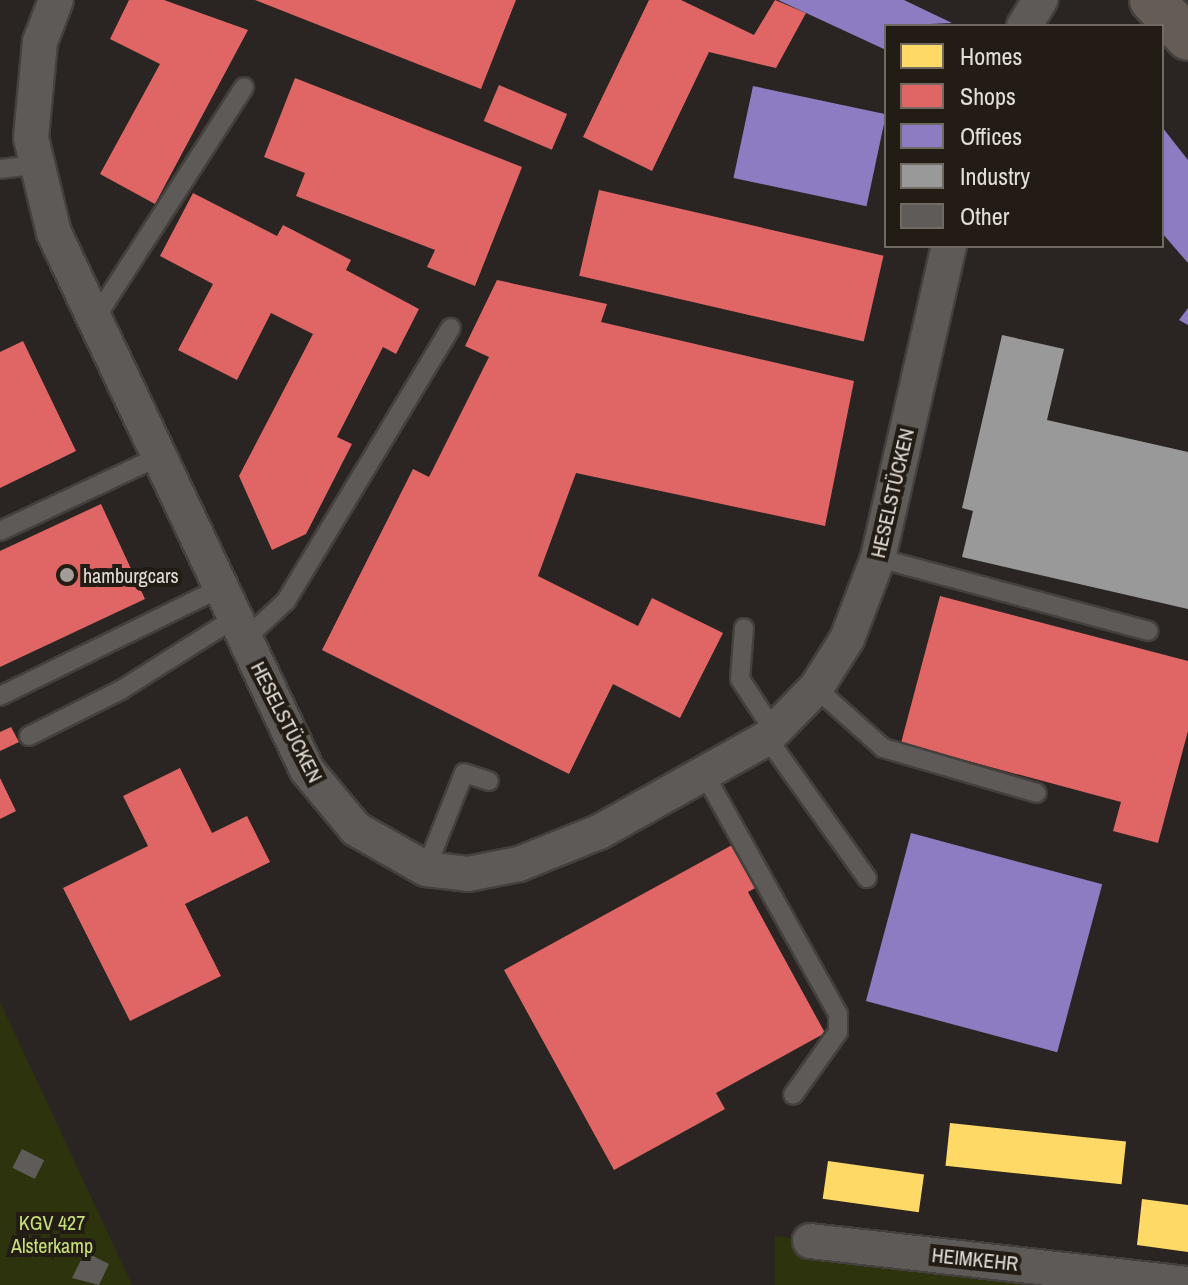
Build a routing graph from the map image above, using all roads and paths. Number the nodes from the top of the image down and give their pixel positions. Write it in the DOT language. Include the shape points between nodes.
graph roads {
  1 [pos="56,0"];
  2 [pos="1040,0"];
  3 [pos="1152,0"];
  4 [pos="1025,24"];
  5 [pos="1188,38"];
  6 [pos="244,87"];
  7 [pos="34,165"];
  8 [pos="0,169"];
  9 [pos="949,248"];
  10 [pos="94,320"];
  11 [pos="451,328"];
  12 [pos="158,457"];
  13 [pos="0,531"];
  14 [pos="878,558"];
  15 [pos="233,615"];
  16 [pos="744,628"];
  17 [pos="1148,631"];
  18 [pos="816,688"];
  19 [pos="0,696"];
  20 [pos="770,734"];
  21 [pos="29,736"];
  22 [pos="705,775"];
  23 [pos="489,781"];
  24 [pos="1037,793"];
  25 [pos="426,869"];
  26 [pos="867,878"];
  27 [pos="793,1095"];
  28 [pos="810,1241"];
  29 [pos="1188,1284"];
  1 -- 7 [label="street, HESELSTÜCKEN" via="32,93"];
  2 -- 4 [label="street"];
  3 -- 5 [label="street"];
  6 -- 10 [label="lane"];
  7 -- 8 [label="lane"];
  7 -- 10 [label="street, HESELSTÜCKEN"];
  9 -- 14 [label="street, HESELSTÜCKEN"];
  10 -- 12 [label="street, HESELSTÜCKEN"];
  11 -- 15 [label="lane" via="286,601"];
  12 -- 13 [label="lane"];
  12 -- 15 [label="street, HESELSTÜCKEN"];
  14 -- 17 [label="lane"];
  14 -- 18 [label="street, HESELSTÜCKEN" via="847,639"];
  15 -- 19 [label="lane"];
  15 -- 21 [label="lane" via="121,690"];
  15 -- 25 [label="street, HESELSTÜCKEN" via="328,802 390,854"];
  16 -- 20 [label="lane" via="740,679"];
  18 -- 20 [label="street, HESELSTÜCKEN"];
  18 -- 24 [label="lane" via="883,748"];
  20 -- 22 [label="street, HESELSTÜCKEN"];
  20 -- 26 [label="lane"];
  22 -- 25 [label="street, HESELSTÜCKEN" via="519,864 468,874"];
  22 -- 27 [label="lane" via="838,1014 838,1032"];
  23 -- 25 [label="lane" via="464,773"];
  28 -- 29 [label="street, HEIMKEHR"];
}
